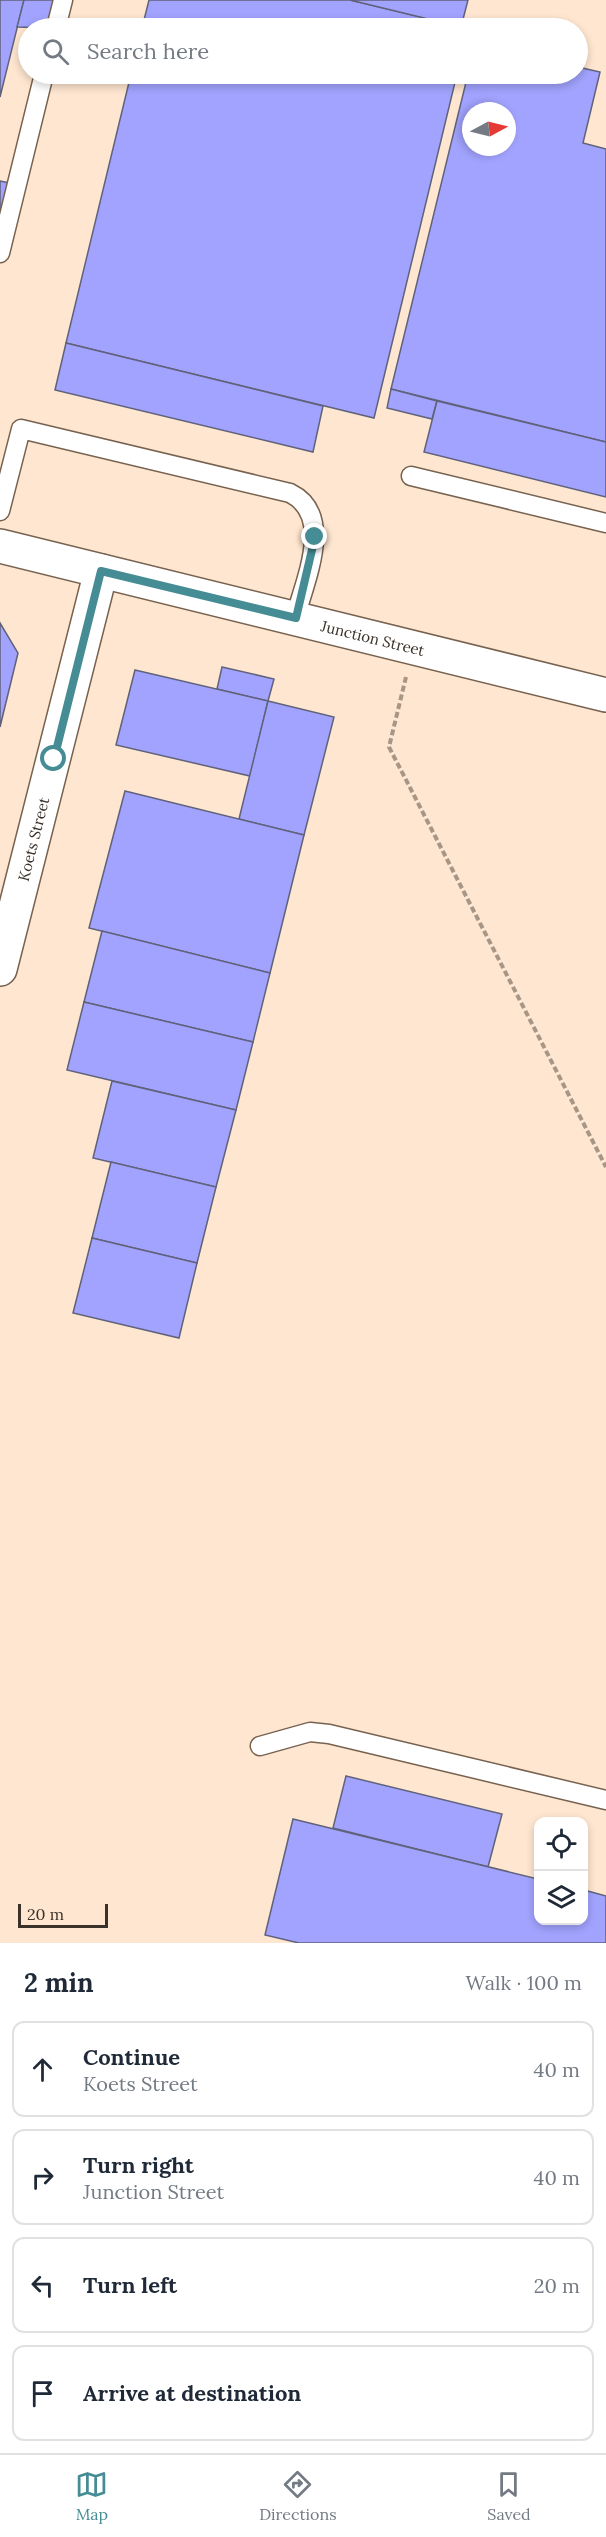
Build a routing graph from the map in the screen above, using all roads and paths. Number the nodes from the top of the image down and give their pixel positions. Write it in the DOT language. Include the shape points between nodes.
graph roads {
  1 [pos="63,0"];
  2 [pos="58,18"];
  3 [pos="42,84"];
  4 [pos="0,254"];
  5 [pos="411,476"];
  6 [pos="0,511"];
  7 [pos="606,523"];
  8 [pos="0,546"];
  9 [pos="101,571"];
  10 [pos="296,618"];
  11 [pos="413,647"];
  12 [pos="606,694"];
  13 [pos="0,969"];
  14 [pos="606,1167"];
  15 [pos="260,1746"];
  16 [pos="606,1800"];
  1 -- 2 [label="lane"];
  3 -- 4 [label="lane"];
  5 -- 7 [label="lane"];
  6 -- 10 [label="lane" via="21,429 290,493 309,508 315,537"];
  8 -- 9 [label="street, Junction Street"];
  9 -- 10 [label="street, Junction Street"];
  9 -- 13 [label="street, Koets Street"];
  10 -- 11 [label="street, Junction Street"];
  11 -- 12 [label="street, Junction Street"];
  11 -- 14 [label="path" via="389,747"];
  15 -- 16 [label="lane" via="310,1732 329,1734"];
}
